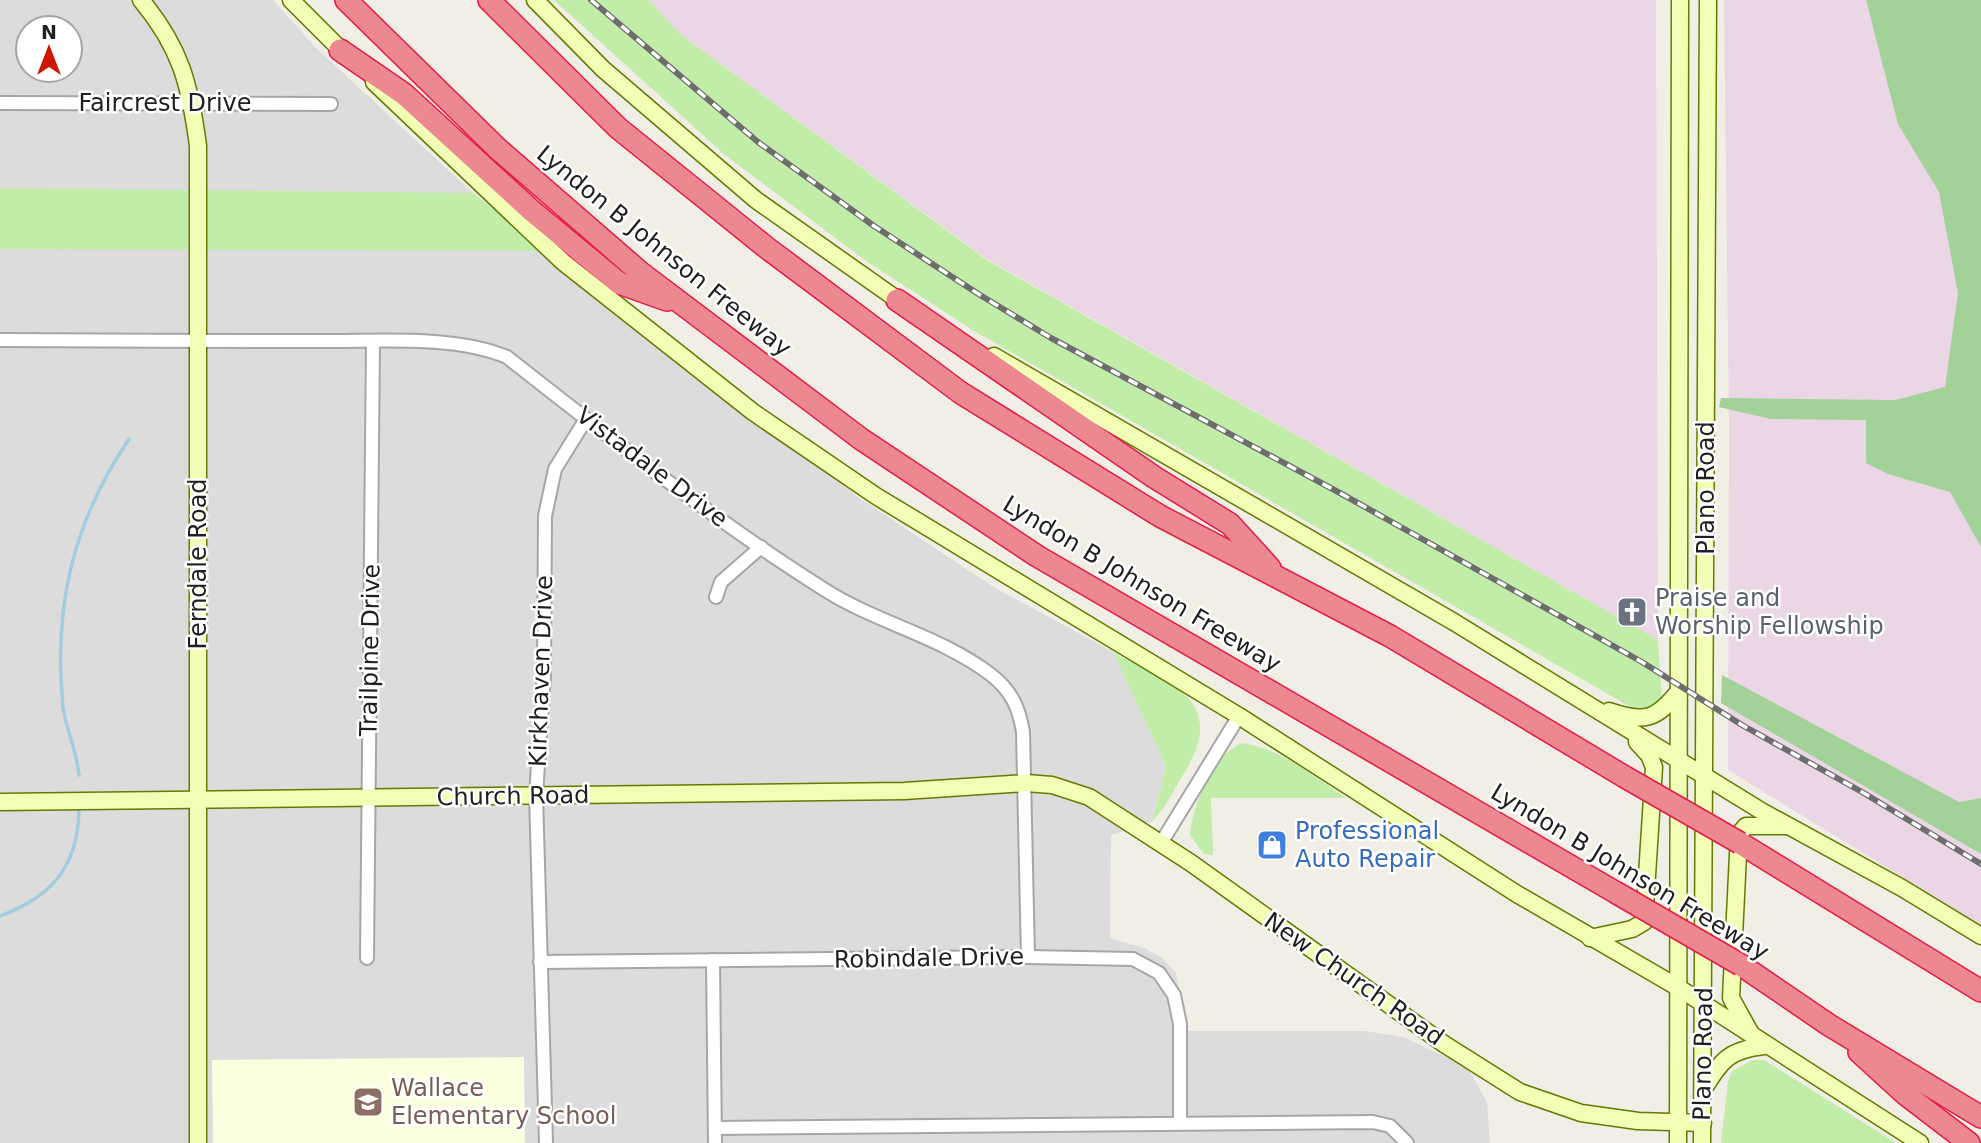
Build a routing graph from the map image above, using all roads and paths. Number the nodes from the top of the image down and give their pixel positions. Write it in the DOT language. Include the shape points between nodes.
graph roads {
  1 [pos="141,0"];
  2 [pos="291,0"];
  3 [pos="346,0"];
  4 [pos="489,0"];
  5 [pos="535,0"];
  6 [pos="1680,0"];
  7 [pos="1708,0"];
  8 [pos="340,50"];
  9 [pos="0,103"];
  10 [pos="192,103"];
  11 [pos="331,104"];
  12 [pos="1681,279"];
  13 [pos="1706,279"];
  14 [pos="897,300"];
  15 [pos="681,305"];
  16 [pos="0,340"];
  17 [pos="199,340"];
  18 [pos="373,342"];
  19 [pos="586,419"];
  20 [pos="1681,467"];
  21 [pos="1705,467"];
  22 [pos="761,547"];
  23 [pos="1282,579"];
  24 [pos="716,597"];
  25 [pos="1679,691"];
  26 [pos="1584,703"];
  27 [pos="1239,716"];
  28 [pos="1622,725"];
  29 [pos="1679,762"];
  30 [pos="1706,778"];
  31 [pos="1026,783"];
  32 [pos="536,795"];
  33 [pos="197,798"];
  34 [pos="368,798"];
  35 [pos="0,802"];
  36 [pos="1788,826"];
  37 [pos="1161,844"];
  38 [pos="1981,936"];
  39 [pos="1590,938"];
  40 [pos="1028,957"];
  41 [pos="367,958"];
  42 [pos="713,960"];
  43 [pos="540,962"];
  44 [pos="1679,988"];
  45 [pos="1981,991"];
  46 [pos="1704,1005"];
  47 [pos="1829,1025"];
  48 [pos="1760,1043"];
  49 [pos="1703,1090"];
  50 [pos="1981,1117"];
  51 [pos="1678,1122"];
  52 [pos="1180,1123"];
  53 [pos="1703,1123"];
  54 [pos="715,1128"];
  55 [pos="198,1143"];
  56 [pos="545,1143"];
  57 [pos="715,1143"];
  58 [pos="1407,1143"];
  59 [pos="1678,1143"];
  60 [pos="1702,1143"];
  61 [pos="1920,1143"];
  62 [pos="1969,1143"];
  1 -- 10 [label="main road, Ferndale Road" via="173,44"];
  2 -- 8 [label="main road"];
  3 -- 15 [label="highway, Lyndon B Johnson Freeway" via="497,148"];
  4 -- 23 [label="highway" via="639,145 961,393 1160,516"];
  5 -- 14 [label="main road" via="603,69 756,200"];
  6 -- 12 [label="main road, Plano Road"];
  7 -- 13 [label="main road, Plano Road"];
  8 -- 15 [label="highway" via="404,94 619,283"];
  8 -- 27 [label="main road" via="563,262 753,412 876,496"];
  9 -- 10 [label="street, Faircrest Drive"];
  10 -- 11 [label="street, Faircrest Drive"];
  10 -- 17 [label="main road, Ferndale Road" via="198,146"];
  12 -- 13 [label="main road"];
  12 -- 20 [label="main road, Plano Road"];
  13 -- 21 [label="main road, Plano Road"];
  14 -- 23 [label="highway" via="1143,470 1230,524"];
  14 -- 26 [label="main road" via="1454,622"];
  15 -- 47 [label="highway, Lyndon B Johnson Freeway, bridge" via="861,439 1037,556 1741,965"];
  16 -- 17 [label="street, Vistadale Drive"];
  17 -- 18 [label="street, Vistadale Drive"];
  17 -- 33 [label="main road, Ferndale Road"];
  18 -- 19 [label="street, Vistadale Drive" via="487,348 508,357"];
  18 -- 34 [label="street, Trailpine Drive"];
  19 -- 22 [label="street, Vistadale Drive"];
  19 -- 32 [label="street, Kirkhaven Drive" via="555,469 546,500 544,675"];
  20 -- 21 [label="main road"];
  20 -- 25 [label="main road, Plano Road"];
  21 -- 30 [label="main road, Plano Road"];
  22 -- 24 [label="street" via="721,582"];
  22 -- 31 [label="street, Vistadale Drive" via="838,598 916,631 992,676 1010,692 1020,711"];
  23 -- 45 [label="highway, bridge" via="1412,649"];
  25 -- 26 [label="main road" via="1666,708 1646,718"];
  25 -- 29 [label="main road, Plano Road"];
  26 -- 28 [label="main road"];
  27 -- 37 [label="street"];
  27 -- 39 [label="main road"];
  28 -- 29 [label="main road"];
  28 -- 39 [label="main road" via="1654,767 1644,922"];
  29 -- 30 [label="main road"];
  29 -- 44 [label="main road, Plano Road"];
  30 -- 36 [label="main road"];
  30 -- 46 [label="main road, Plano Road"];
  31 -- 32 [label="main road, Church Road" via="904,791"];
  31 -- 37 [label="main road, New Church Road" via="1052,785 1089,797"];
  31 -- 40 [label="street, Vistadale Drive"];
  32 -- 34 [label="main road, Church Road"];
  32 -- 43 [label="street, Kirkhaven Drive"];
  33 -- 34 [label="main road, Church Road"];
  33 -- 35 [label="main road, Church Road"];
  33 -- 55 [label="main road, Ferndale Road"];
  34 -- 41 [label="street, Trailpine Drive"];
  36 -- 38 [label="main road"];
  36 -- 48 [label="main road" via="1746,826 1739,834 1731,998"];
  37 -- 51 [label="main road, New Church Road" via="1444,1044 1520,1091 1581,1113"];
  39 -- 44 [label="main road"];
  40 -- 42 [label="street, Robindale Drive"];
  40 -- 52 [label="street, Robindale Drive" via="1126,958 1159,973 1178,1010"];
  42 -- 43 [label="street, Robindale Drive"];
  42 -- 54 [label="street"];
  43 -- 56 [label="street, Kirkhaven Drive"];
  44 -- 46 [label="main road"];
  44 -- 51 [label="main road, Plano Road"];
  46 -- 48 [label="main road"];
  46 -- 49 [label="main road, Plano Road"];
  47 -- 50 [label="highway, Lyndon B Johnson Freeway"];
  47 -- 62 [label="highway" via="1905,1094"];
  48 -- 49 [label="main road" via="1723,1059"];
  48 -- 61 [label="main road"];
  49 -- 53 [label="main road, Plano Road"];
  51 -- 53 [label="main road, New Church Road"];
  51 -- 59 [label="main road, Plano Road"];
  52 -- 54 [label="street"];
  52 -- 58 [label="street" via="1373,1122 1390,1126"];
  53 -- 60 [label="main road, Plano Road"];
  54 -- 57 [label="street"];
}
